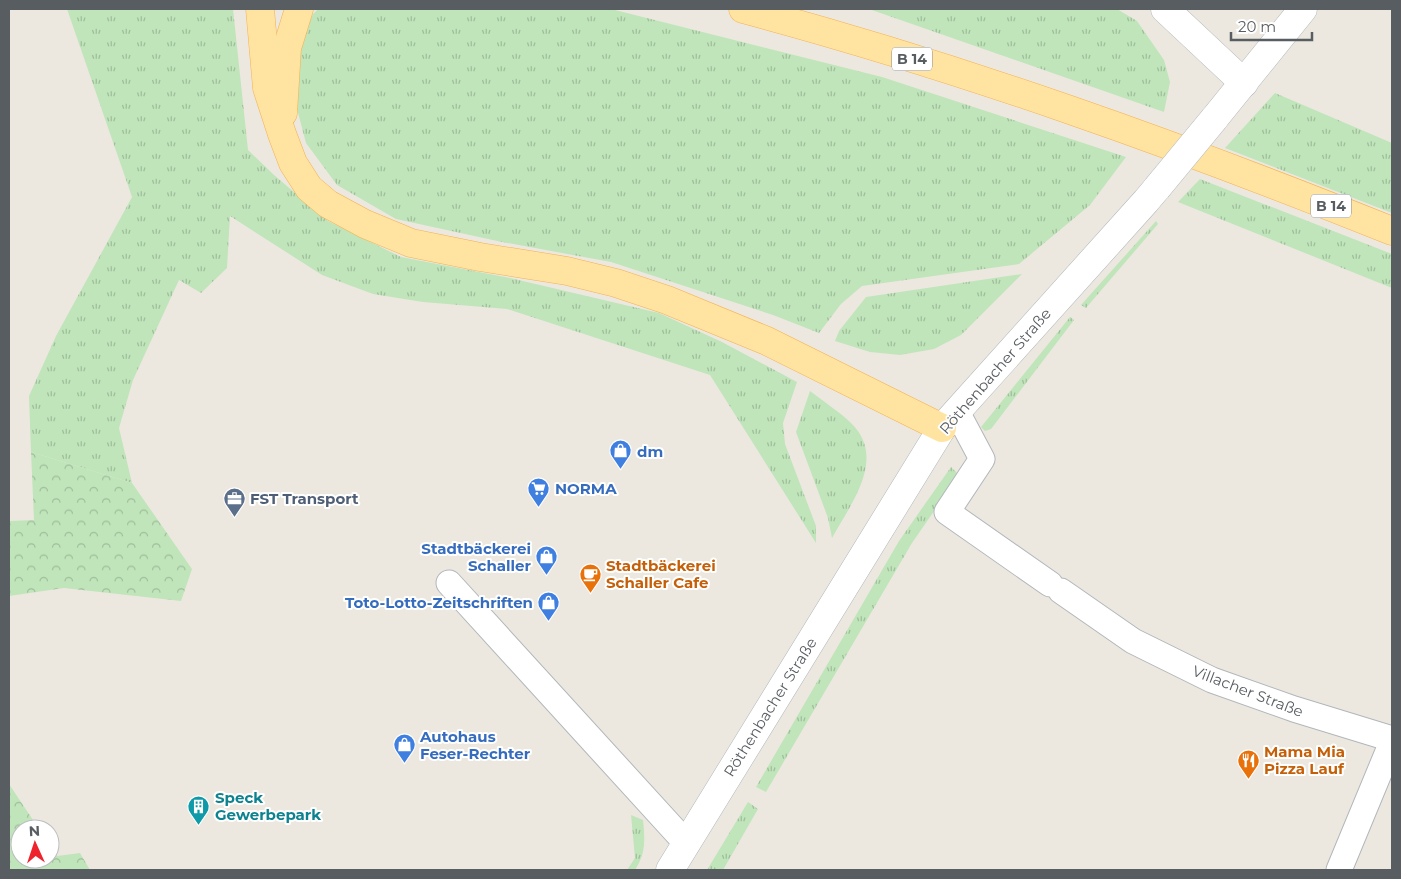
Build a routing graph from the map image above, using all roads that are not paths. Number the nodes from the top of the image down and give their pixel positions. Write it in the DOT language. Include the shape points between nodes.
graph roads {
  1 [pos="260,9"];
  2 [pos="743,9"];
  3 [pos="1165,9"];
  4 [pos="1303,9"];
  5 [pos="300,10"];
  6 [pos="1244,83"];
  7 [pos="282,134"];
  8 [pos="1392,231"];
  9 [pos="949,420"];
  10 [pos="449,583"];
  11 [pos="1392,741"];
  12 [pos="687,844"];
  13 [pos="670,870"];
  14 [pos="1340,870"];
  1 -- 7 [label="main road" via="267,88"];
  2 -- 8 [label="main road, B 14" via="1034,97 1269,181"];
  3 -- 6 [label="main road"];
  4 -- 6 [label="main road, Röthenbacher Straße"];
  5 -- 7 [label="main road" via="287,48"];
  6 -- 9 [label="main road, Röthenbacher Straße, bridge" via="1146,201"];
  7 -- 9 [label="main road" via="293,163 309,188 328,204 365,224 411,243 567,271 668,300"];
  9 -- 11 [label="street, Villacher Straße" via="982,459 947,512 1133,641 1212,680"];
  9 -- 12 [label="main road, Röthenbacher Straße"];
  10 -- 12 [label="street"];
  11 -- 14 [label="street"];
  12 -- 13 [label="main road, Röthenbacher Straße"];
}
